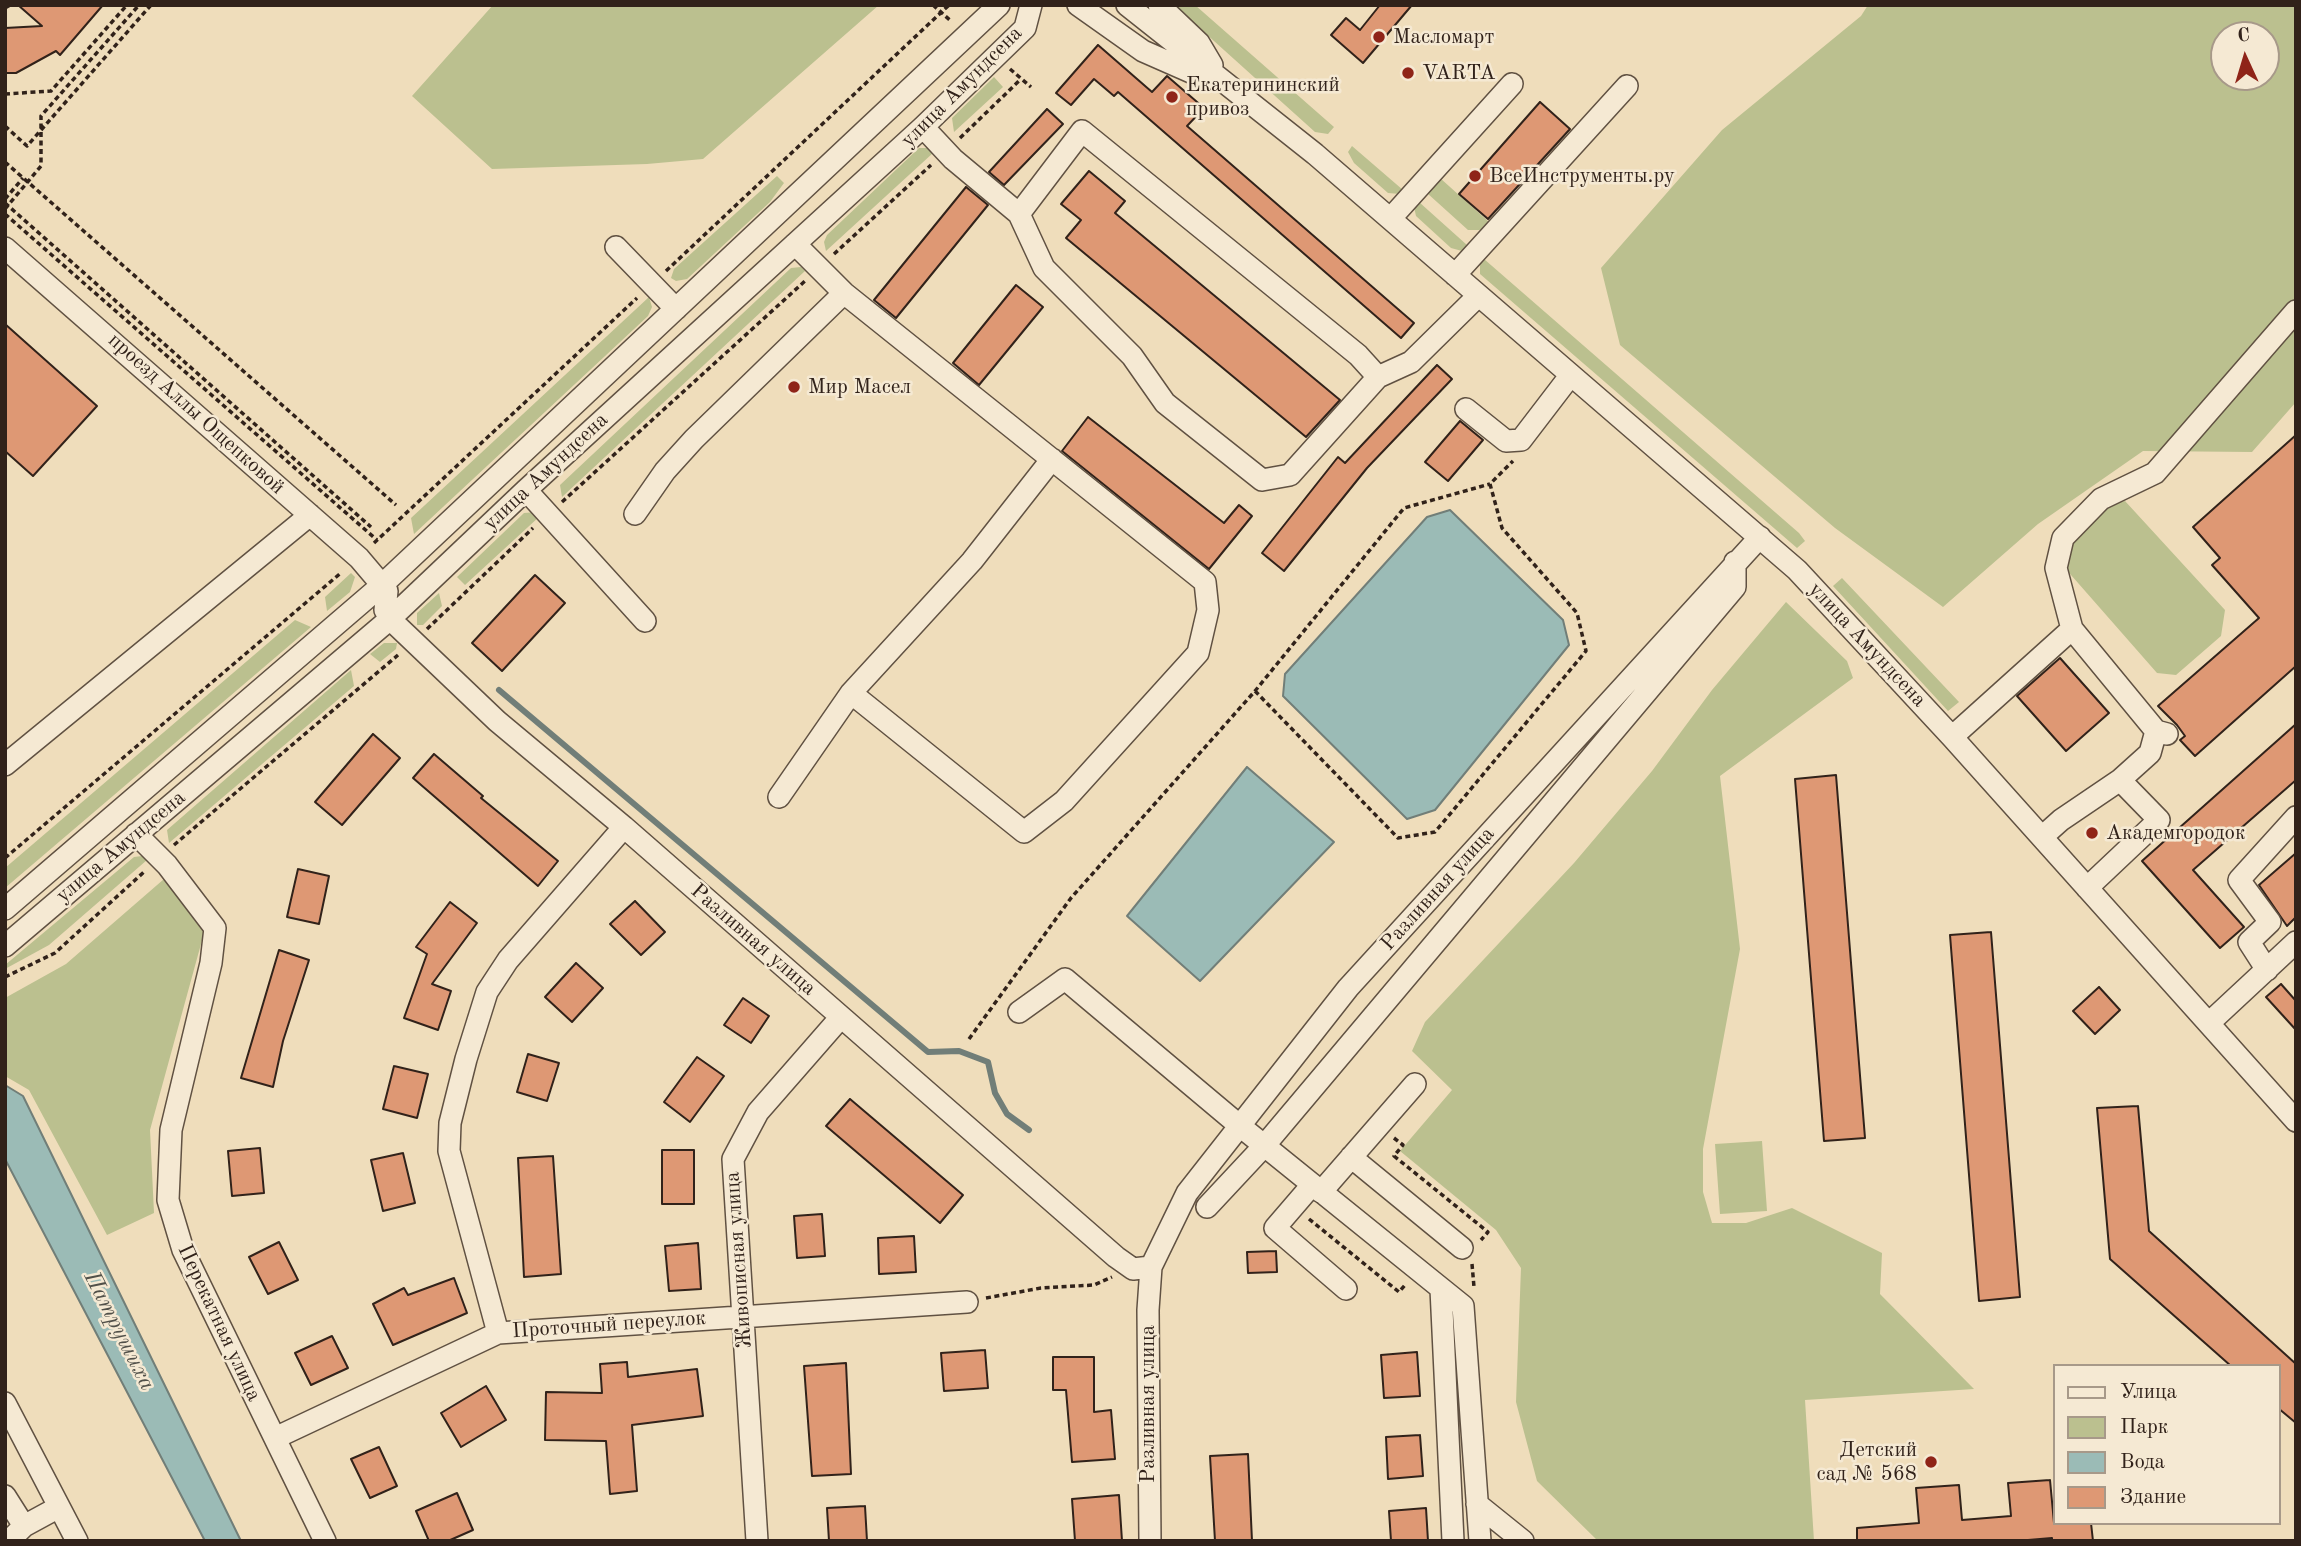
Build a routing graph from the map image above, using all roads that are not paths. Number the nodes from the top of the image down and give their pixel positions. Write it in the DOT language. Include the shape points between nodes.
graph roads {
  1 [pos="999,5"];
  2 [pos="1031,5"];
  3 [pos="1078,5"];
  4 [pos="1127,5"];
  5 [pos="1159,5"];
  6 [pos="1512,84"];
  7 [pos="1229,85"];
  8 [pos="1627,86"];
  9 [pos="923,127"];
  10 [pos="1018,214"];
  11 [pos="1391,218"];
  12 [pos="795,244"];
  13 [pos="616,247"];
  14 [pos="5,248"];
  15 [pos="1455,275"];
  16 [pos="844,293"];
  17 [pos="1478,296"];
  18 [pos="676,309"];
  19 [pos="2296,311"];
  20 [pos="1570,376"];
  21 [pos="1378,377"];
  22 [pos="1466,409"];
  23 [pos="1052,459"];
  24 [pos="526,490"];
  25 [pos="635,514"];
  26 [pos="310,515"];
  27 [pos="1759,537"];
  28 [pos="1735,562"];
  29 [pos="382,585"];
  30 [pos="390,619"];
  31 [pos="645,621"];
  32 [pos="2073,629"];
  33 [pos="851,693"];
  34 [pos="1952,737"];
  35 [pos="8,757"];
  36 [pos="2120,780"];
  37 [pos="779,797"];
  38 [pos="2296,817"];
  39 [pos="624,827"];
  40 [pos="136,834"];
  41 [pos="2042,837"];
  42 [pos="2087,888"];
  43 [pos="12,903"];
  44 [pos="38,918"];
  45 [pos="5,946"];
  46 [pos="2293,952"];
  47 [pos="2267,970"];
  48 [pos="1019,1012"];
  49 [pos="841,1017"];
  50 [pos="2209,1023"];
  51 [pos="1415,1084"];
  52 [pos="2296,1121"];
  53 [pos="1240,1126"];
  54 [pos="1264,1146"];
  55 [pos="1351,1157"];
  56 [pos="1316,1188"];
  57 [pos="1207,1207"];
  58 [pos="1462,1248"];
  59 [pos="1142,1268"];
  60 [pos="1346,1289"];
  61 [pos="1441,1289"];
  62 [pos="967,1302"];
  63 [pos="743,1316"];
  64 [pos="498,1333"];
  65 [pos="5,1403"];
  66 [pos="275,1438"];
  67 [pos="5,1496"];
  68 [pos="1477,1504"];
  69 [pos="60,1507"];
  70 [pos="16,1533"];
  71 [pos="77,1541"];
  72 [pos="325,1541"];
  73 [pos="757,1541"];
  74 [pos="1150,1541"];
  75 [pos="1453,1541"];
  76 [pos="1479,1541"];
  77 [pos="1522,1541"];
  1 -- 18 [label="street, улица Амундсена"];
  2 -- 9 [label="street, улица Амундсена" via="1024,28"];
  3 -- 7 [label="street" via="1143,51"];
  4 -- 7 [label="street"];
  5 -- 7 [label="street" via="1199,43"];
  6 -- 11 [label="street"];
  7 -- 11 [label="street"];
  8 -- 15 [label="street"];
  9 -- 10 [label="street"];
  9 -- 12 [label="street, улица Амундсена"];
  10 -- 21 [label="street" via="1082,131 1359,355"];
  10 -- 21 [label="street" via="1044,268 1132,356 1165,403 1262,480 1290,475"];
  11 -- 15 [label="street, улица Амундсена"];
  12 -- 16 [label="street"];
  12 -- 24 [label="street, улица Амундсена"];
  13 -- 18 [label="street"];
  14 -- 26 [label="street, проезд Аллы Ощепковой"];
  15 -- 17 [label="street, улица Амундсена"];
  16 -- 23 [label="street"];
  16 -- 25 [label="street" via="694,439"];
  17 -- 20 [label="street, улица Амундсена"];
  17 -- 21 [label="street" via="1411,362"];
  18 -- 29 [label="street, улица Амундсена"];
  19 -- 32 [label="street" via="2155,473 2101,499 2063,537 2056,568"];
  20 -- 22 [label="street" via="1521,440 1506,441"];
  20 -- 27 [label="street, улица Амундсена"];
  23 -- 33 [label="street" via="972,561"];
  23 -- 33 [label="street" via="1205,582 1208,610 1198,653 1064,801 1024,832"];
  24 -- 30 [label="street, улица Амундсена"];
  24 -- 31 [label="street"];
  26 -- 29 [label="street, проезд Аллы Ощепковой"];
  26 -- 35 [label="street"];
  27 -- 28 [label="street, Разливная улица"];
  27 -- 34 [label="street, улица Амундсена" via="1827,600"];
  28 -- 53 [label="street, Разливная улица" via="1348,988"];
  28 -- 54 [label="street" via="1735,587"];
  29 -- 30 [label="street"];
  29 -- 43 [label="street, улица Амундсена"];
  30 -- 39 [label="street, Разливная улица" via="498,721"];
  30 -- 40 [label="street, улица Амундсена"];
  32 -- 34 [label="street"];
  32 -- 36 [label="street" via="2162,732 2150,753"];
  33 -- 37 [label="street"];
  34 -- 41 [label="street, улица Амундсена"];
  36 -- 41 [label="street"];
  36 -- 42 [label="street" via="2160,820"];
  38 -- 47 [label="street" via="2239,880 2270,922 2249,942"];
  39 -- 49 [label="street, Разливная улица"];
  39 -- 64 [label="street" via="508,960 487,992 450,1123 449,1150"];
  40 -- 44 [label="street, улица Амундсена"];
  40 -- 66 [label="street, Перекатная улица" via="215,928 211,963 171,1130 168,1200 183,1250"];
  41 -- 42 [label="street, улица Амундсена"];
  42 -- 50 [label="street, улица Амундсена"];
  43 -- 44 [label="street, улица Амундсена"];
  44 -- 45 [label="street, улица Амундсена"];
  46 -- 47 [label="street"];
  47 -- 50 [label="street"];
  48 -- 53 [label="street" via="1065,979"];
  49 -- 59 [label="street, Разливная улица"];
  49 -- 63 [label="street, Живописная улица" via="758,1112 733,1159"];
  50 -- 52 [label="street, улица Амундсена"];
  51 -- 55 [label="street"];
  53 -- 54 [label="street"];
  53 -- 59 [label="street, Разливная улица" via="1187,1193"];
  54 -- 56 [label="street"];
  54 -- 57 [label="street"];
  55 -- 56 [label="street"];
  55 -- 58 [label="street"];
  56 -- 60 [label="street" via="1275,1228"];
  56 -- 61 [label="street"];
  59 -- 74 [label="street, Разливная улица" via="1148,1310"];
  61 -- 68 [label="street" via="1463,1306"];
  61 -- 75 [label="street"];
  62 -- 63 [label="street, Проточный переулок"];
  63 -- 64 [label="street, Проточный переулок"];
  63 -- 73 [label="street, Живописная улица"];
  64 -- 66 [label="street, Проточный переулок"];
  65 -- 69 [label="street"];
  66 -- 72 [label="street, Перекатная улица"];
  67 -- 70 [label="street"];
  68 -- 76 [label="street"];
  68 -- 77 [label="street"];
  69 -- 70 [label="street"];
  69 -- 71 [label="street"];
}
